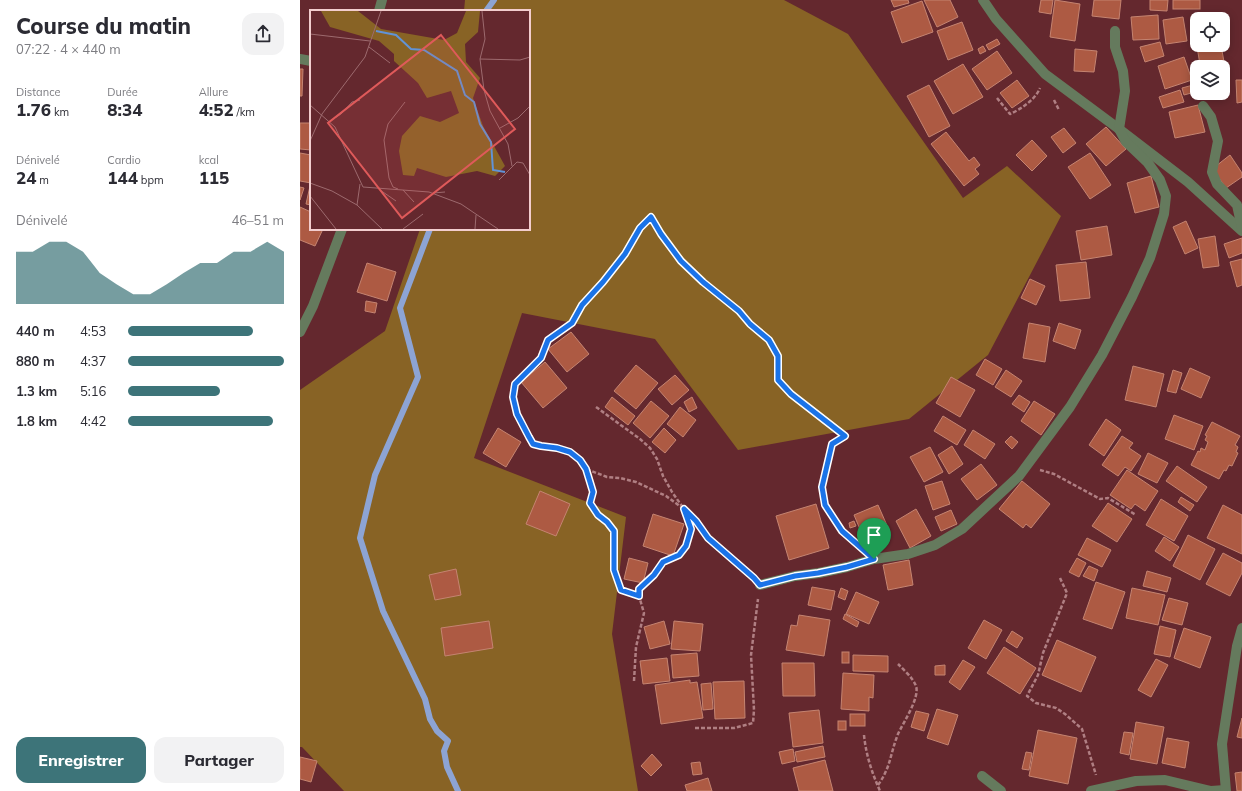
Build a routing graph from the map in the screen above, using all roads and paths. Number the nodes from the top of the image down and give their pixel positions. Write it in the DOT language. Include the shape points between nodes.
graph roads {
  1 [pos="382,0"];
  2 [pos="975,0"];
  3 [pos="983,0"];
  4 [pos="379,10"];
  5 [pos="996,19"];
  6 [pos="1115,32"];
  7 [pos="300,59"];
  8 [pos="310,61"];
  9 [pos="1045,74"];
  10 [pos="997,98"];
  11 [pos="1203,106"];
  12 [pos="1059,110"];
  13 [pos="1119,129"];
  14 [pos="1242,228"];
  15 [pos="342,230"];
  16 [pos="1242,231"];
  17 [pos="300,332"];
  18 [pos="596,407"];
  19 [pos="586,469"];
  20 [pos="1019,476"];
  21 [pos="684,509"];
  22 [pos="1136,515"];
  23 [pos="874,559"];
  24 [pos="1060,578"];
  25 [pos="760,585"];
  26 [pos="639,596"];
  27 [pos="1242,628"];
  28 [pos="898,664"];
  29 [pos="634,681"];
  30 [pos="695,728"];
  31 [pos="864,735"];
  32 [pos="982,776"];
  33 [pos="878,785"];
  34 [pos="1096,790"];
  35 [pos="880,791"];
  36 [pos="1001,791"];
  37 [pos="1226,791"];
  1 -- 4 [label="street"];
  2 -- 5 [label="street"];
  3 -- 5 [label="street"];
  5 -- 9 [label="street"];
  6 -- 13 [label="street" via="1115,47 1123,71 1125,91"];
  7 -- 8 [label="street"];
  9 -- 10 [label="path" via="1039,91 1020,109 1010,114"];
  9 -- 12 [label="path" via="1048,89"];
  9 -- 13 [label="street"];
  11 -- 14 [label="street" via="1211,117 1218,141 1212,172 1217,184 1237,205"];
  13 -- 16 [label="street" via="1188,182"];
  13 -- 20 [label="street" via="1126,142 1148,163 1160,180 1166,196 1164,214 1150,258 1102,355 1070,407"];
  15 -- 17 [label="street" via="313,306"];
  18 -- 21 [label="path" via="650,448 663,476"];
  19 -- 21 [label="path" via="607,477 636,482 666,496"];
  19 -- 23 [label="path" via="570,452 533,444 517,414 513,397 515,384 541,358 548,340 572,323 582,305 625,254 640,228 651,217 681,261 769,340 778,356 778,380 791,394 845,436 832,444 822,487 825,505 842,531"];
  19 -- 26 [label="path" via="593,492 590,503 614,531 614,570 621,590"];
  20 -- 22 [label="path" via="1036,469 1054,474 1100,499 1108,498"];
  20 -- 23 [label="street" via="962,529 935,545 908,554"];
  21 -- 25 [label="path" via="708,538"];
  21 -- 26 [label="path" via="691,529 686,546 679,555 663,562 639,589"];
  23 -- 25 [label="street"];
  24 -- 34 [label="path" via="1067,593 1043,653 1038,675 1027,696 1036,703 1056,708 1082,729"];
  25 -- 30 [label="path" via="751,655 753,723 734,728"];
  26 -- 29 [label="path" via="644,613 636,647"];
  27 -- 37 [label="street" via="1222,744"];
  28 -- 33 [label="path" via="916,686 916,694 897,738 889,766"];
  31 -- 33 [label="path" via="866,751"];
  32 -- 36 [label="street"];
  33 -- 35 [label="path"];
  34 -- 37 [label="street" via="1136,781 1165,780 1211,791"];
}
